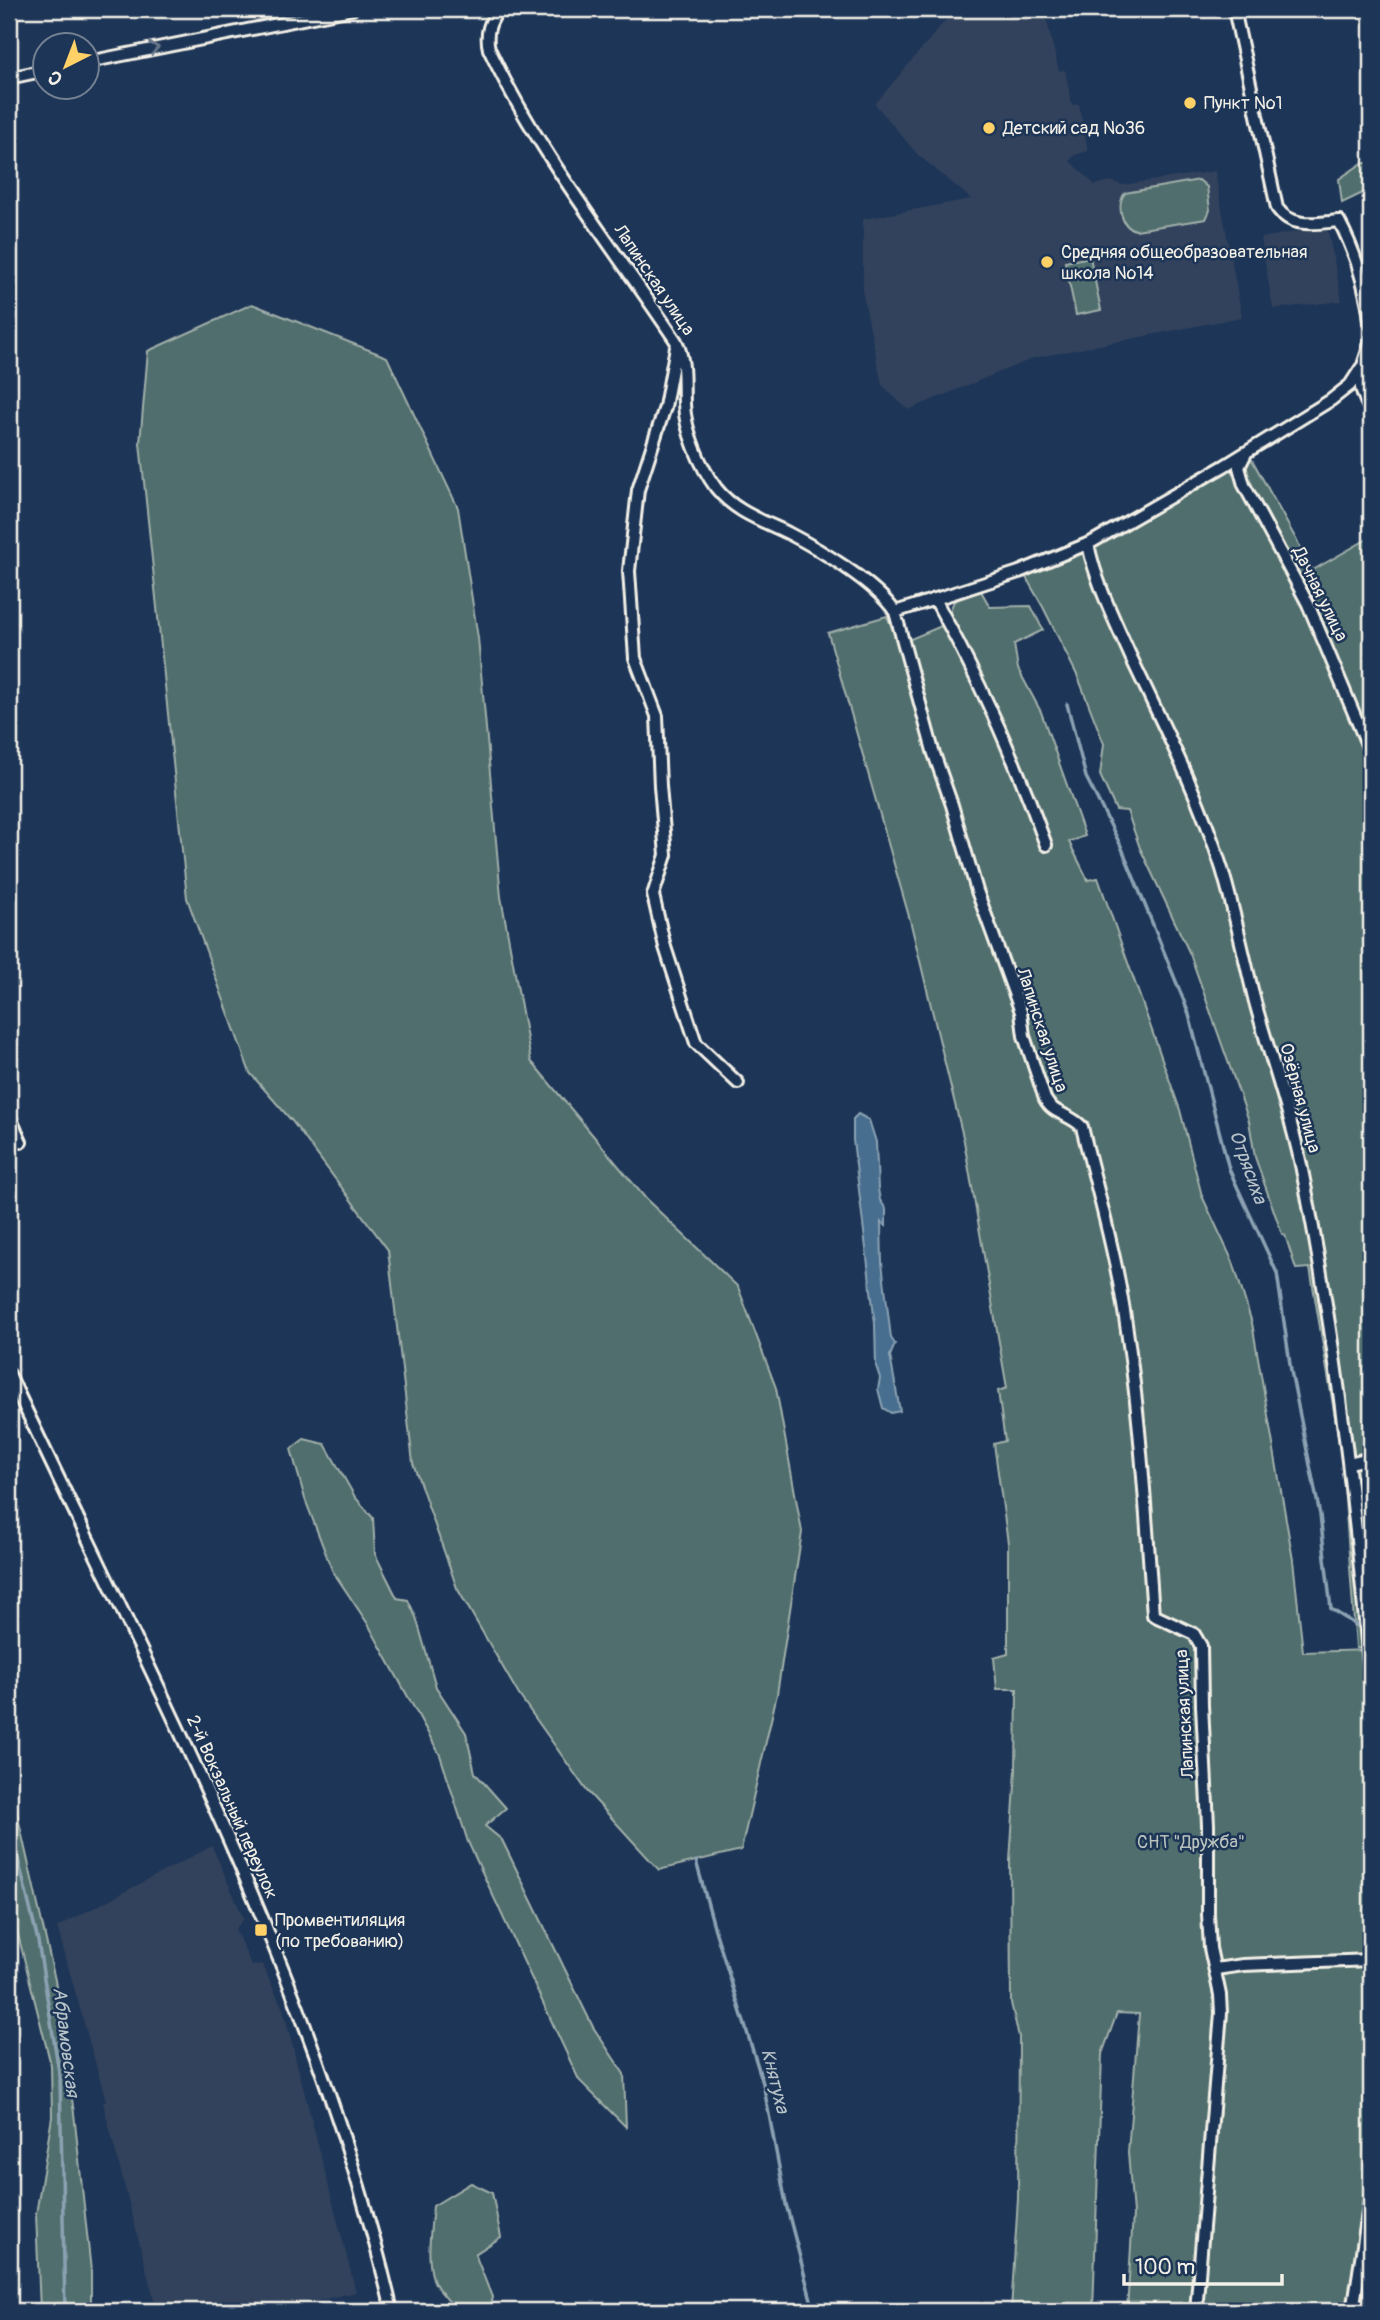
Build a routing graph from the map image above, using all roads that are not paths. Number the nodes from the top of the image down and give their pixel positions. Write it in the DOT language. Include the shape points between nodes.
graph roads {
  1 [pos="352,9"];
  2 [pos="499,9"];
  3 [pos="1234,9"];
  4 [pos="102,59"];
  5 [pos="32,73"];
  6 [pos="9,78"];
  7 [pos="1371,325"];
  8 [pos="1371,340"];
  9 [pos="676,341"];
  10 [pos="1361,368"];
  11 [pos="1371,411"];
  12 [pos="1246,453"];
  13 [pos="1088,544"];
  14 [pos="935,599"];
  15 [pos="895,612"];
  16 [pos="1371,754"];
  17 [pos="1046,845"];
  18 [pos="738,1083"];
  19 [pos="9,1115"];
  20 [pos="21,1142"];
  21 [pos="9,1374"];
  22 [pos="1371,1458"];
  23 [pos="1349,1463"];
  24 [pos="1371,1689"];
  25 [pos="1371,1960"];
  26 [pos="1216,1969"];
  27 [pos="1371,2193"];
  28 [pos="392,2311"];
  29 [pos="1196,2311"];
  30 [pos="1353,2311"];
  4 -- 1 [label="street, one-way"];
  2 -- 9 [label="street, Лапинская улица" via="487,36 500,72 583,206"];
  3 -- 7 [label="street" via="1277,208 1297,223 1339,222 1360,269"];
  5 -- 6 [label="street"];
  8 -- 10 [label="street"];
  9 -- 15 [label="street, Лапинская улица" via="683,363 688,424 715,486 740,510 790,534 864,581"];
  9 -- 18 [label="street" via="665,407 638,490 629,571 635,658 657,716 666,855 653,895 696,1043"];
  10 -- 11 [label="street" via="1361,390"];
  10 -- 12 [label="street" via="1350,385 1331,400"];
  12 -- 13 [label="street"];
  12 -- 16 [label="street, Дачная улица" via="1240,467 1244,485 1314,616"];
  13 -- 14 [label="street"];
  13 -- 23 [label="street, Озёрная улица" via="1102,593 1194,791 1222,869 1304,1178"];
  14 -- 15 [label="street"];
  14 -- 17 [label="street" via="1004,735"];
  15 -- 26 [label="street, Лапинская улица" via="976,891 1021,1013 1041,1087 1049,1107 1082,1127 1106,1227 1135,1394 1153,1615 1194,1634 1201,1646 1208,1914"];
  19 -- 20 [label="street"];
  21 -- 28 [label="street, 2-й Вокзальный переулок" via="271,1938 339,2127"];
  22 -- 23 [label="street"];
  23 -- 24 [label="street, Озёрная улица"];
  25 -- 26 [label="street"];
  26 -- 29 [label="street, Лапинская улица" via="1220,2013"];
  27 -- 30 [label="street"];
}
